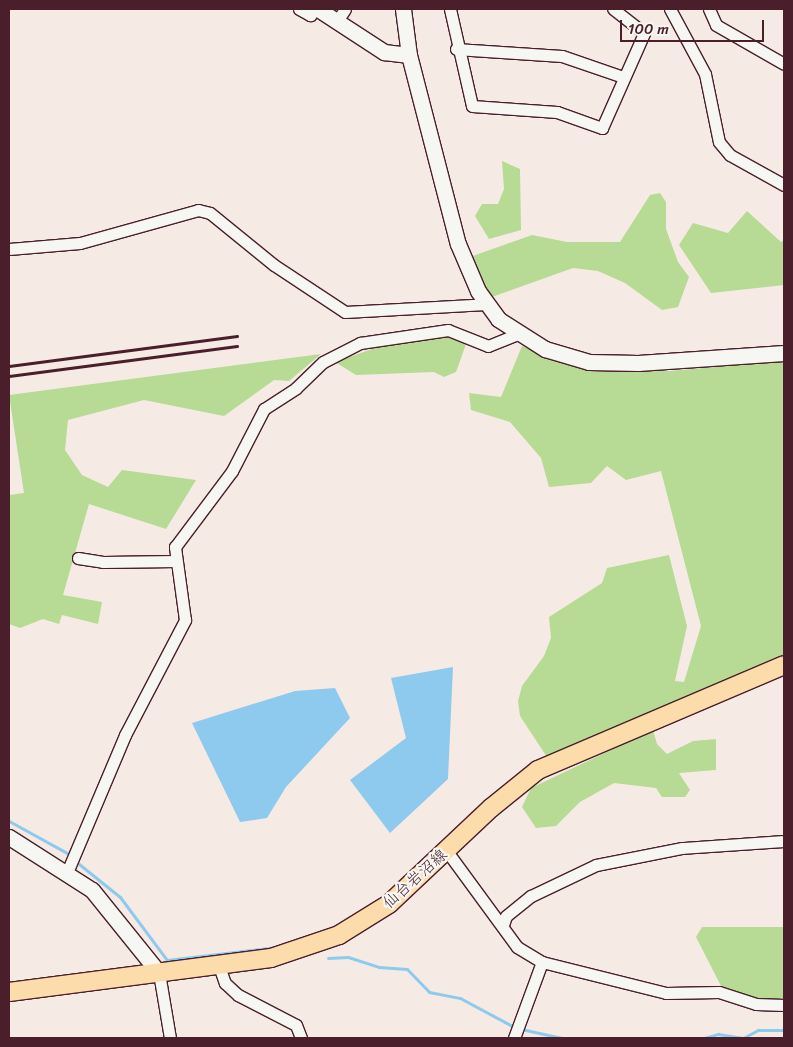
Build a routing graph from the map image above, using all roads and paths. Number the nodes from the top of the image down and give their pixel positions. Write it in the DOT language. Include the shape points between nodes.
graph roads {
  1 [pos="299,9"];
  2 [pos="317,9"];
  3 [pos="403,9"];
  4 [pos="450,9"];
  5 [pos="612,9"];
  6 [pos="670,9"];
  7 [pos="709,9"];
  8 [pos="341,15"];
  9 [pos="456,49"];
  10 [pos="409,55"];
  11 [pos="784,64"];
  12 [pos="623,77"];
  13 [pos="784,185"];
  14 [pos="9,249"];
  15 [pos="486,304"];
  16 [pos="517,334"];
  17 [pos="784,353"];
  18 [pos="78,558"];
  19 [pos="176,561"];
  20 [pos="784,665"];
  21 [pos="9,837"];
  22 [pos="782,841"];
  23 [pos="446,850"];
  24 [pos="68,870"];
  25 [pos="503,925"];
  26 [pos="542,962"];
  27 [pos="219,966"];
  28 [pos="159,973"];
  29 [pos="9,992"];
  30 [pos="784,1005"];
  31 [pos="170,1038"];
  32 [pos="302,1038"];
  33 [pos="514,1038"];
  1 -- 2 [label="street" via="310,15"];
  2 -- 8 [label="street"];
  3 -- 10 [label="street"];
  4 -- 9 [label="street"];
  5 -- 12 [label="street" via="644,32"];
  6 -- 13 [label="street" via="705,74 719,142 730,155"];
  7 -- 11 [label="street" via="716,25"];
  8 -- 10 [label="street" via="384,52"];
  9 -- 12 [label="street" via="562,56"];
  9 -- 12 [label="street" via="472,106 556,112 602,128"];
  10 -- 15 [label="street" via="458,244"];
  14 -- 15 [label="street" via="80,243 198,210 210,213 274,265 345,312"];
  15 -- 16 [label="street"];
  16 -- 17 [label="street" via="558,354 607,364"];
  16 -- 19 [label="street" via="488,346 448,330 433,330 360,343 323,362 253,423 232,471 175,547"];
  18 -- 19 [label="street" via="103,562"];
  19 -- 24 [label="street" via="185,620 125,735"];
  20 -- 23 [label="main road, 仙台岩沼線" via="538,770"];
  21 -- 24 [label="street"];
  22 -- 25 [label="street" via="682,848 596,866 531,896 506,916"];
  23 -- 25 [label="street"];
  23 -- 27 [label="main road, 仙台岩沼線" via="389,904 339,935 298,951"];
  24 -- 28 [label="street" via="112,909"];
  25 -- 26 [label="street" via="517,947"];
  26 -- 30 [label="street" via="666,993 720,992 756,1004"];
  26 -- 33 [label="street"];
  27 -- 28 [label="main road, 仙台岩沼線"];
  27 -- 32 [label="street" via="225,983 238,995 296,1025"];
  28 -- 29 [label="main road, 仙台岩沼線"];
  28 -- 31 [label="street"];
}
